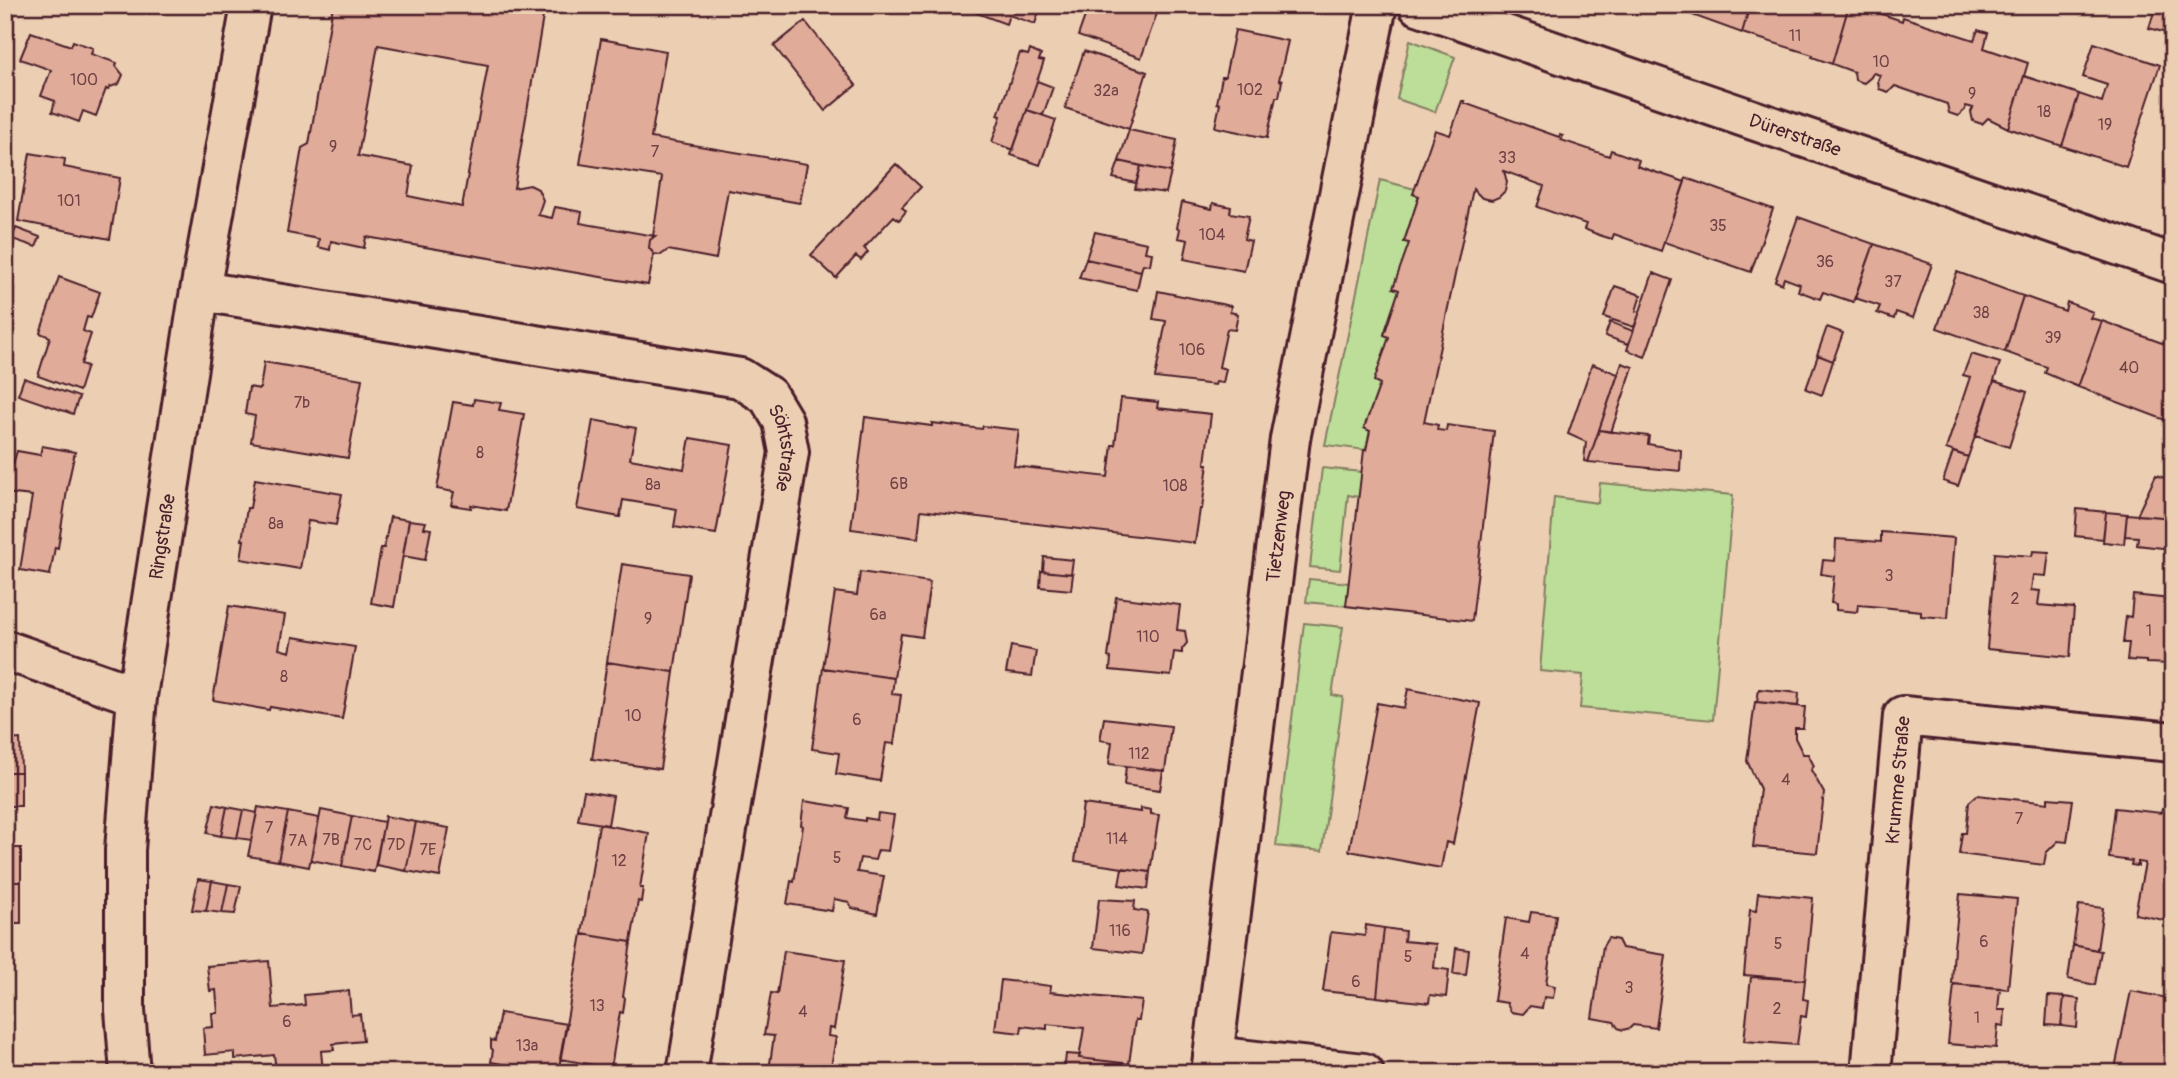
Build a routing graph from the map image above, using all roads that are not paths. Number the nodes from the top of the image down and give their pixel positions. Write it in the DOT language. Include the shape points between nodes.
graph roads {
  1 [pos="251,5"];
  2 [pos="1377,5"];
  3 [pos="1418,5"];
  4 [pos="2173,264"];
  5 [pos="201,291"];
  6 [pos="5,650"];
  7 [pos="136,696"];
  8 [pos="2173,742"];
  9 [pos="1212,1064"];
  10 [pos="130,1073"];
  11 [pos="687,1073"];
  12 [pos="1364,1073"];
  13 [pos="1871,1073"];
  1 -- 5 [label="street, Ringstraße"];
  2 -- 9 [label="street, Tietzenweg" via="1290,439"];
  3 -- 4 [label="street, Dürerstraße"];
  5 -- 7 [label="street, Ringstraße"];
  5 -- 11 [label="street, Söhtstraße" via="740,378 768,396 783,421 789,452"];
  6 -- 7 [label="street"];
  7 -- 10 [label="street, Ringstraße" via="125,850 125,1010"];
  8 -- 13 [label="street, Krumme Straße" via="1903,716"];
  9 -- 12 [label="street"];
}
